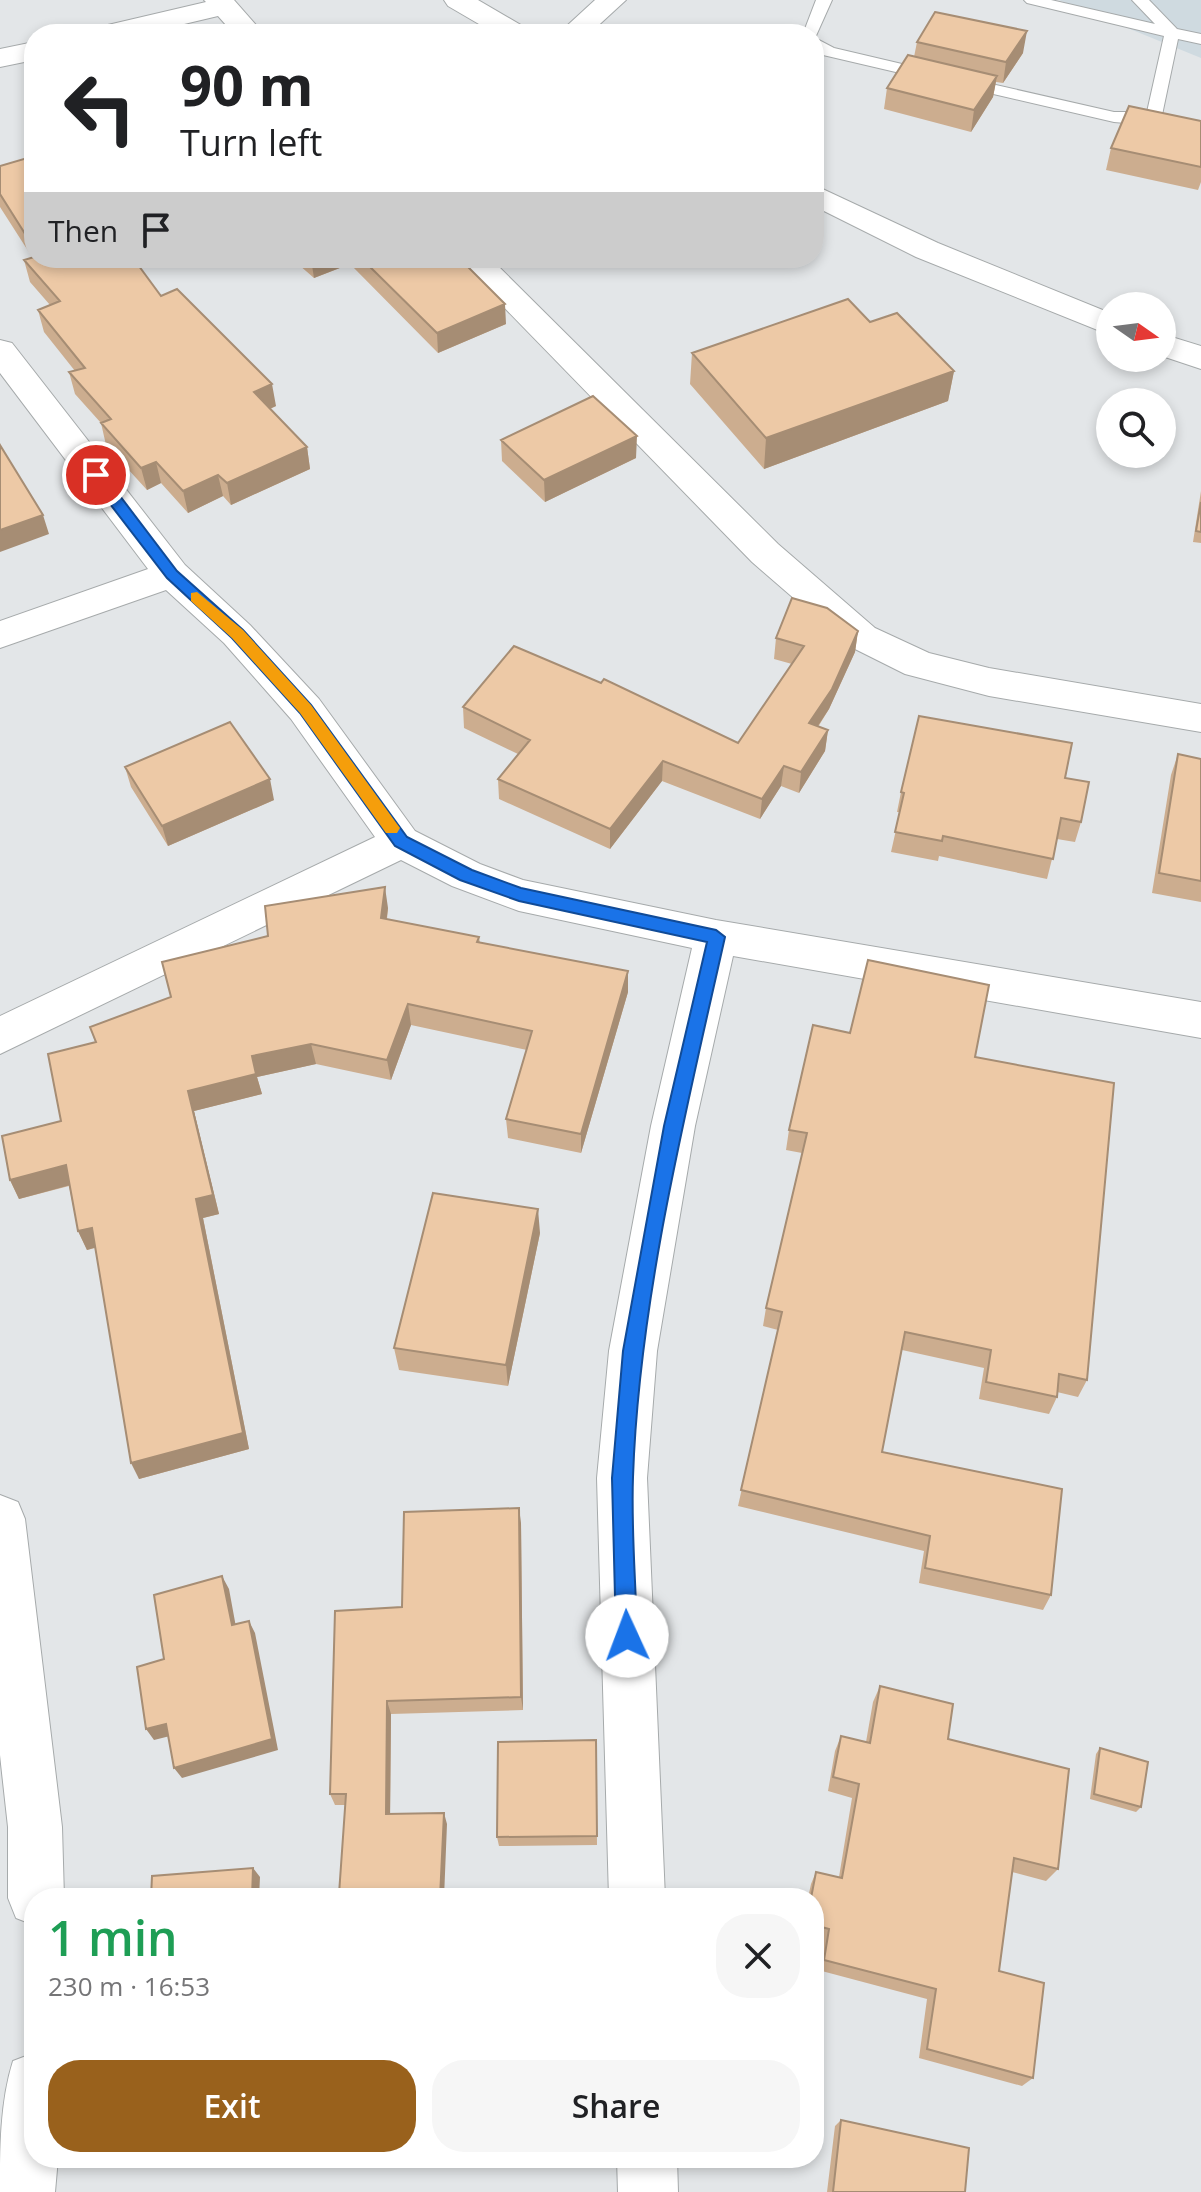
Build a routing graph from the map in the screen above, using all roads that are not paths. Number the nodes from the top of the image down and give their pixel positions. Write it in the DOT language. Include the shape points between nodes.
graph roads {
  1 [pos="458,0"];
  2 [pos="612,0"];
  3 [pos="824,0"];
  4 [pos="1032,0"];
  5 [pos="1140,0"];
  6 [pos="220,3"];
  7 [pos="142,24"];
  8 [pos="240,24"];
  9 [pos="499,24"];
  10 [pos="584,24"];
  11 [pos="815,24"];
  12 [pos="1172,33"];
  13 [pos="1201,39"];
  14 [pos="824,49"];
  15 [pos="24,53"];
  16 [pos="0,58"];
  17 [pos="824,199"];
  18 [pos="482,268"];
  19 [pos="1096,319"];
  20 [pos="1176,349"];
  21 [pos="0,350"];
  22 [pos="1201,358"];
  23 [pos="172,574"];
  24 [pos="0,635"];
  25 [pos="1201,718"];
  26 [pos="401,842"];
  27 [pos="716,937"];
  28 [pos="1201,1020"];
  29 [pos="0,1036"];
  30 [pos="0,1519"];
  31 [pos="36,1888"];
  32 [pos="637,1888"];
  33 [pos="27,2168"];
  34 [pos="647,2168"];
  35 [pos="25,2192"];
  36 [pos="648,2192"];
  1 -- 9 [label="main road"];
  2 -- 10 [label="main road"];
  3 -- 11 [label="lane"];
  4 -- 12 [label="lane"];
  5 -- 12 [label="lane"];
  6 -- 7 [label="main road"];
  6 -- 8 [label="main road"];
  12 -- 13 [label="lane"];
  12 -- 14 [label="lane" via="1154,115 1137,119"];
  15 -- 16 [label="main road"];
  17 -- 19 [label="main road" via="927,250"];
  18 -- 25 [label="main road" via="765,553 862,637 918,664 989,682"];
  20 -- 22 [label="main road"];
  21 -- 23 [label="main road"];
  23 -- 24 [label="main road"];
  23 -- 26 [label="main road" via="237,634 305,709"];
  26 -- 27 [label="main road" via="519,895"];
  26 -- 29 [label="main road"];
  27 -- 28 [label="main road"];
  27 -- 32 [label="main road" via="673,1126 636,1336 624,1462"];
  30 -- 31 [label="main road" via="35,1827"];
  33 -- 35 [label="main road"];
  34 -- 36 [label="main road"];
}
